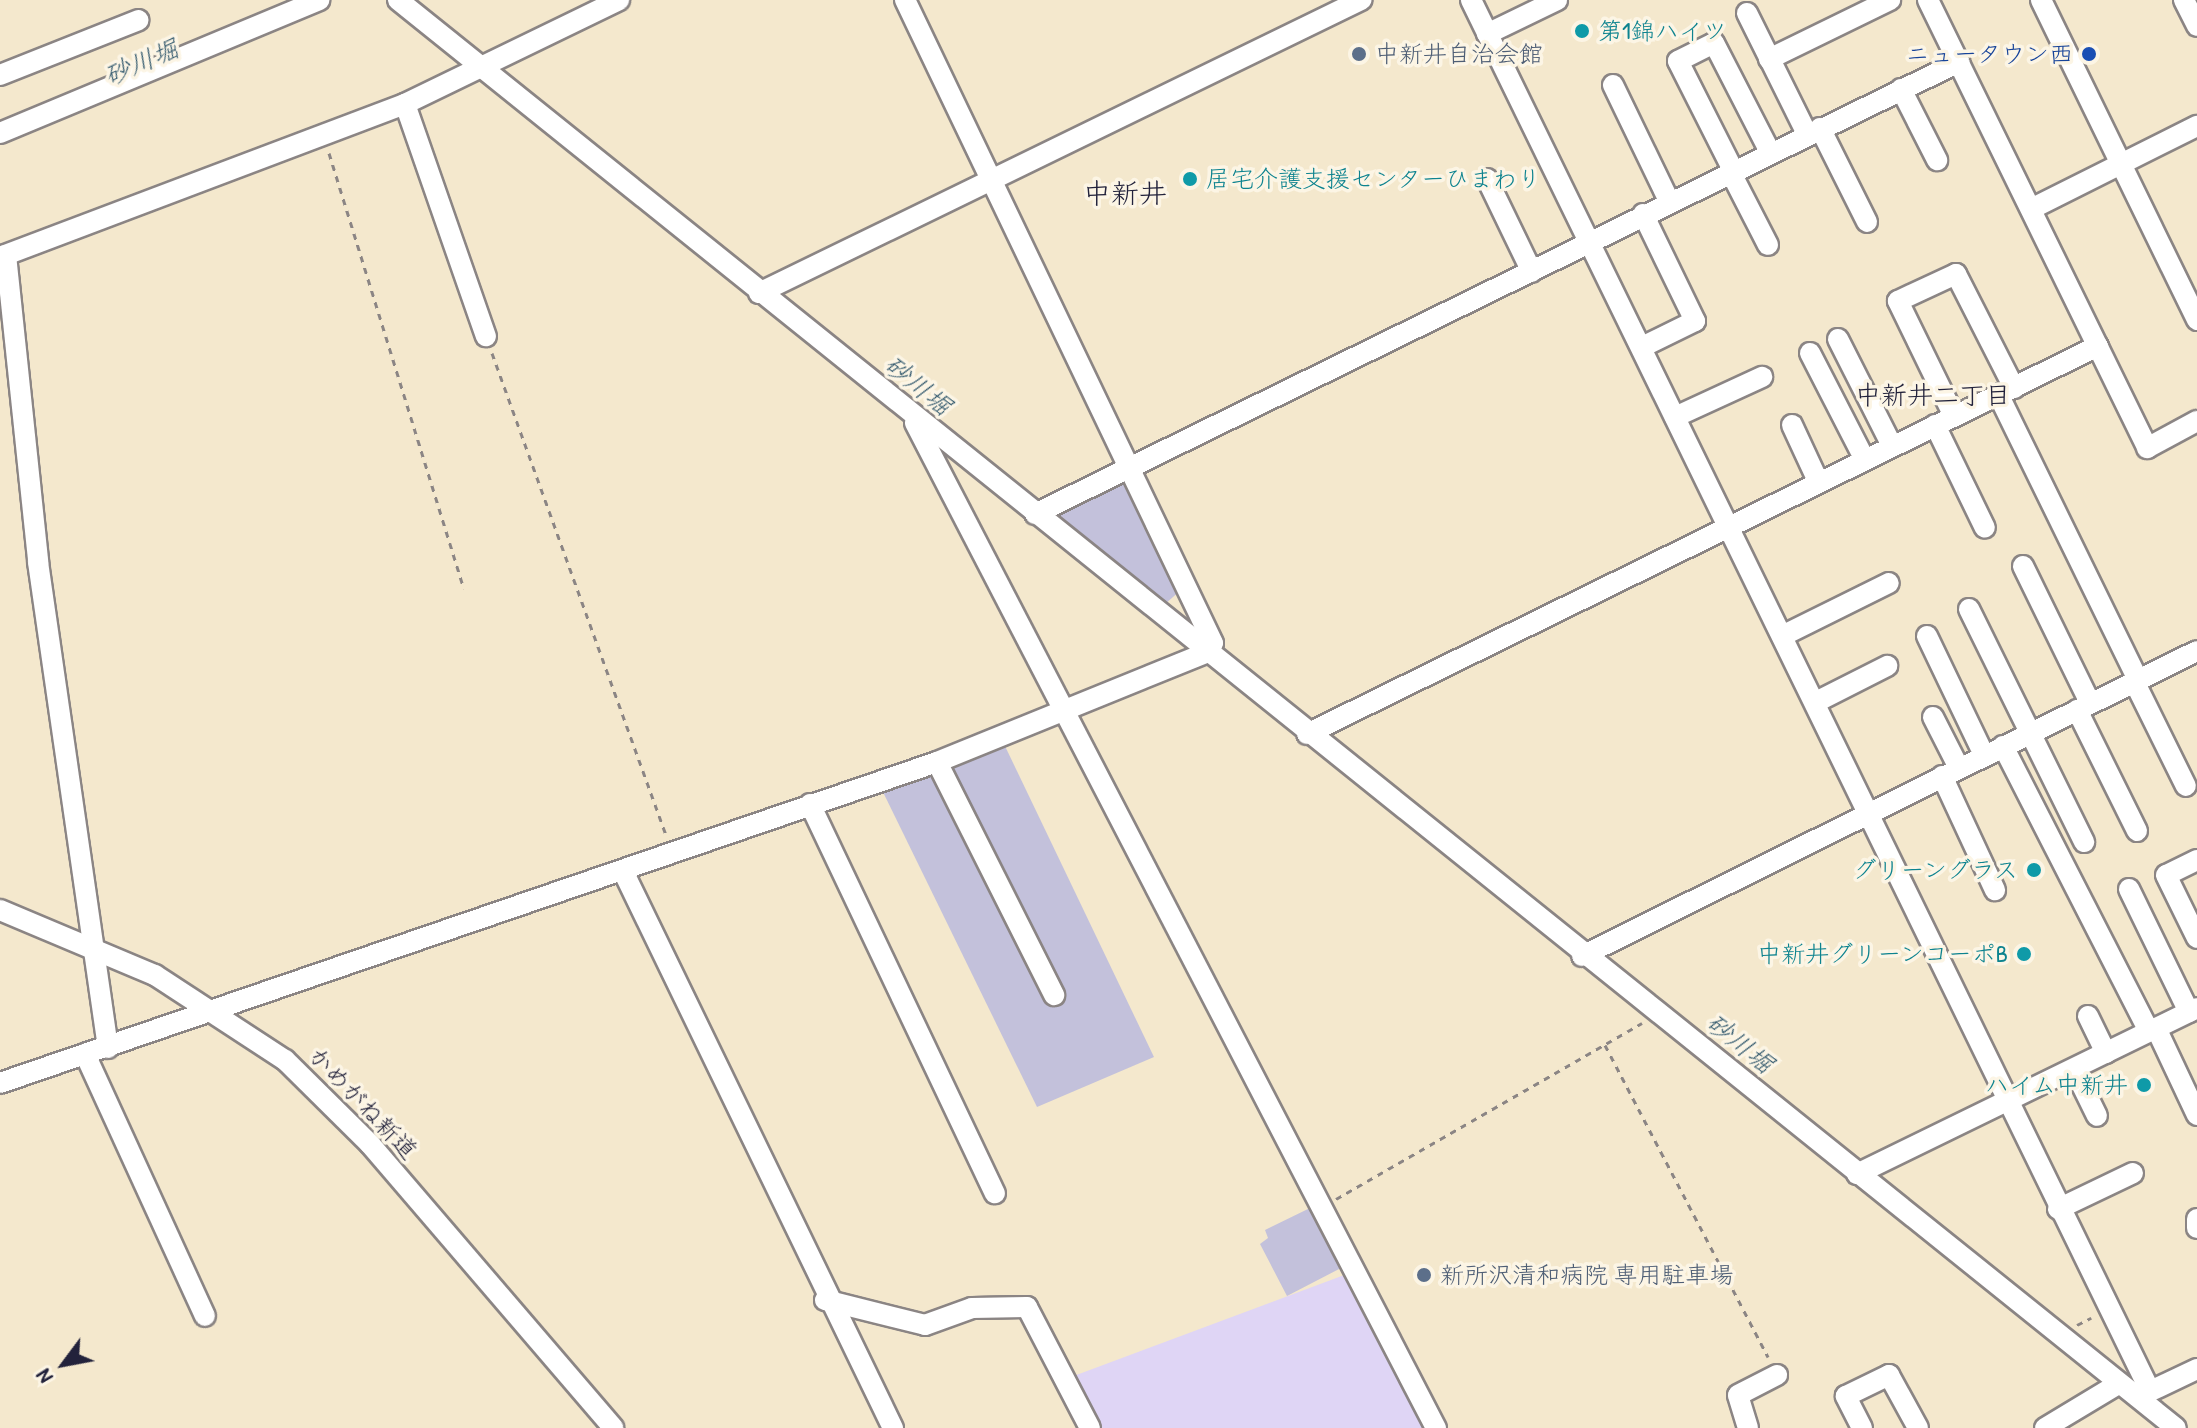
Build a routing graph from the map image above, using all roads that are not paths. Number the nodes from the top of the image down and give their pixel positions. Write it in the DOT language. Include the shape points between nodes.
graph roads {
  1 [pos="319,0"];
  2 [pos="398,0"];
  3 [pos="905,0"];
  4 [pos="1361,0"];
  5 [pos="1471,0"];
  6 [pos="1557,0"];
  7 [pos="1890,0"];
  8 [pos="1928,0"];
  9 [pos="2041,0"];
  10 [pos="2184,0"];
  11 [pos="614,1"];
  12 [pos="1747,13"];
  13 [pos="139,20"];
  14 [pos="2197,26"];
  15 [pos="1487,34"];
  16 [pos="1769,59"];
  17 [pos="1959,62"];
  18 [pos="480,68"];
  19 [pos="0,75"];
  20 [pos="1613,85"];
  21 [pos="1901,89"];
  22 [pos="405,104"];
  23 [pos="2197,126"];
  24 [pos="1813,131"];
  25 [pos="0,133"];
  26 [pos="1770,152"];
  27 [pos="1937,160"];
  28 [pos="2121,164"];
  29 [pos="1732,171"];
  30 [pos="991,179"];
  31 [pos="1487,179"];
  32 [pos="1669,201"];
  33 [pos="2031,209"];
  34 [pos="1643,214"];
  35 [pos="1867,222"];
  36 [pos="1590,241"];
  37 [pos="1768,245"];
  38 [pos="3,256"];
  39 [pos="1532,272"];
  40 [pos="759,293"];
  41 [pos="2197,320"];
  42 [pos="486,336"];
  43 [pos="1838,339"];
  44 [pos="2098,346"];
  45 [pos="1642,347"];
  46 [pos="1810,353"];
  47 [pos="1762,377"];
  48 [pos="2006,392"];
  49 [pos="911,415"];
  50 [pos="1954,416"];
  51 [pos="1675,417"];
  52 [pos="2197,421"];
  53 [pos="1792,425"];
  54 [pos="1935,425"];
  55 [pos="1892,446"];
  56 [pos="1865,460"];
  57 [pos="1129,465"];
  58 [pos="1818,481"];
  59 [pos="1035,514"];
  60 [pos="1728,527"];
  61 [pos="1985,528"];
  62 [pos="2023,566"];
  63 [pos="1889,583"];
  64 [pos="1969,609"];
  65 [pos="1782,636"];
  66 [pos="1927,636"];
  67 [pos="2197,651"];
  68 [pos="1208,652"];
  69 [pos="1887,666"];
  70 [pos="2136,680"];
  71 [pos="1816,702"];
  72 [pos="2083,706"];
  73 [pos="1068,715"];
  74 [pos="1933,717"];
  75 [pos="2030,732"];
  76 [pos="1307,734"];
  77 [pos="2003,746"];
  78 [pos="1984,755"];
  79 [pos="937,762"];
  80 [pos="1950,772"];
  81 [pos="2186,786"];
  82 [pos="810,804"];
  83 [pos="1868,812"];
  84 [pos="2137,831"];
  85 [pos="2084,842"];
  86 [pos="2197,860"];
  87 [pos="623,871"];
  88 [pos="2129,889"];
  89 [pos="1995,890"];
  90 [pos="0,910"];
  91 [pos="2197,938"];
  92 [pos="94,949"];
  93 [pos="1582,956"];
  94 [pos="1054,995"];
  95 [pos="2193,1010"];
  96 [pos="213,1012"];
  97 [pos="2088,1016"];
  98 [pos="2152,1030"];
  99 [pos="108,1048"];
  100 [pos="2106,1053"];
  101 [pos="85,1054"];
  102 [pos="2074,1069"];
  103 [pos="0,1083"];
  104 [pos="2007,1100"];
  105 [pos="2197,1115"];
  106 [pos="2097,1116"];
  107 [pos="2133,1173"];
  108 [pos="1857,1174"];
  109 [pos="995,1193"];
  110 [pos="2058,1209"];
  111 [pos="2197,1219"];
  112 [pos="2197,1228"];
  113 [pos="825,1300"];
  114 [pos="205,1316"];
  115 [pos="2197,1369"];
  116 [pos="1777,1375"];
  117 [pos="2120,1383"];
  118 [pos="2145,1394"];
  119 [pos="613,1428"];
  120 [pos="893,1428"];
  121 [pos="1090,1428"];
  122 [pos="1436,1428"];
  123 [pos="1748,1428"];
  124 [pos="1862,1428"];
  125 [pos="1918,1428"];
  126 [pos="2045,1428"];
  127 [pos="2176,1428"];
  1 -- 25 [label="street"];
  2 -- 18 [label="street"];
  3 -- 30 [label="street"];
  4 -- 30 [label="street"];
  5 -- 15 [label="street"];
  6 -- 15 [label="street"];
  7 -- 16 [label="street"];
  8 -- 17 [label="street"];
  9 -- 28 [label="street"];
  10 -- 14 [label="street"];
  11 -- 18 [label="street"];
  12 -- 16 [label="street"];
  13 -- 19 [label="street"];
  15 -- 36 [label="street"];
  16 -- 24 [label="street"];
  17 -- 21 [label="street"];
  17 -- 33 [label="street"];
  18 -- 22 [label="street"];
  18 -- 40 [label="street"];
  20 -- 32 [label="street"];
  21 -- 24 [label="street"];
  21 -- 27 [label="street"];
  22 -- 38 [label="street"];
  22 -- 42 [label="street"];
  23 -- 28 [label="street"];
  24 -- 26 [label="street"];
  24 -- 35 [label="street"];
  26 -- 29 [label="street"];
  26 -- 29 [label="street" via="1714,43 1678,61"];
  28 -- 33 [label="street"];
  28 -- 41 [label="street"];
  29 -- 32 [label="street"];
  29 -- 37 [label="street"];
  30 -- 40 [label="street"];
  30 -- 57 [label="street"];
  31 -- 39 [label="street"];
  32 -- 34 [label="street"];
  33 -- 44 [label="street"];
  34 -- 36 [label="street"];
  34 -- 45 [label="street" via="1695,321"];
  36 -- 39 [label="street"];
  36 -- 45 [label="street"];
  38 -- 92 [label="street" via="38,562"];
  39 -- 57 [label="street"];
  40 -- 49 [label="street"];
  43 -- 55 [label="street"];
  44 -- 48 [label="street"];
  44 -- 52 [label="street" via="2147,448"];
  45 -- 51 [label="street"];
  46 -- 56 [label="street"];
  47 -- 51 [label="street"];
  48 -- 50 [label="street"];
  48 -- 50 [label="street" via="1956,274 1898,301"];
  48 -- 70 [label="street"];
  49 -- 59 [label="street"];
  49 -- 73 [label="street"];
  50 -- 54 [label="street"];
  51 -- 60 [label="street"];
  53 -- 58 [label="street"];
  54 -- 55 [label="street"];
  54 -- 61 [label="street"];
  55 -- 56 [label="street"];
  56 -- 58 [label="street"];
  57 -- 59 [label="street"];
  57 -- 68 [label="street" via="1213,643"];
  58 -- 60 [label="street"];
  59 -- 68 [label="street"];
  60 -- 65 [label="street"];
  60 -- 76 [label="street"];
  62 -- 72 [label="street"];
  63 -- 65 [label="street"];
  64 -- 75 [label="street"];
  65 -- 71 [label="street"];
  66 -- 78 [label="street"];
  67 -- 70 [label="street"];
  68 -- 73 [label="street"];
  68 -- 76 [label="street"];
  69 -- 71 [label="street"];
  70 -- 72 [label="street"];
  70 -- 81 [label="street"];
  71 -- 83 [label="street"];
  72 -- 75 [label="street"];
  72 -- 84 [label="street"];
  73 -- 79 [label="street"];
  73 -- 122 [label="street"];
  74 -- 80 [label="street"];
  75 -- 77 [label="street"];
  75 -- 85 [label="street"];
  76 -- 93 [label="street"];
  77 -- 78 [label="street"];
  77 -- 98 [label="street"];
  78 -- 80 [label="street"];
  79 -- 82 [label="street"];
  79 -- 94 [label="street"];
  80 -- 83 [label="street"];
  80 -- 89 [label="street"];
  82 -- 87 [label="street"];
  82 -- 109 [label="street"];
  83 -- 93 [label="street"];
  83 -- 104 [label="street"];
  86 -- 91 [label="street" via="2166,875"];
  87 -- 96 [label="street"];
  87 -- 113 [label="street"];
  88 -- 95 [label="street"];
  90 -- 92 [label="street, かめがね新道"];
  92 -- 96 [label="street, かめがね新道"];
  92 -- 99 [label="street"];
  93 -- 108 [label="street"];
  95 -- 98 [label="street"];
  96 -- 99 [label="street"];
  96 -- 119 [label="street, かめがね新道" via="328,1100"];
  97 -- 100 [label="street"];
  98 -- 100 [label="street"];
  98 -- 105 [label="street"];
  99 -- 101 [label="street"];
  100 -- 102 [label="street"];
  101 -- 103 [label="street"];
  101 -- 114 [label="street"];
  102 -- 104 [label="street"];
  102 -- 106 [label="street"];
  104 -- 108 [label="street"];
  104 -- 110 [label="street"];
  107 -- 110 [label="street"];
  108 -- 117 [label="street"];
  110 -- 118 [label="street" via="2109,1308"];
  111 -- 112 [label="street"];
  113 -- 120 [label="street"];
  113 -- 121 [label="street" via="925,1325 972,1308 1027,1307"];
  115 -- 118 [label="street"];
  116 -- 123 [label="street" via="1738,1395"];
  117 -- 118 [label="street"];
  117 -- 126 [label="street"];
  118 -- 127 [label="street"];
  124 -- 125 [label="street" via="1846,1396 1889,1375"];
}
